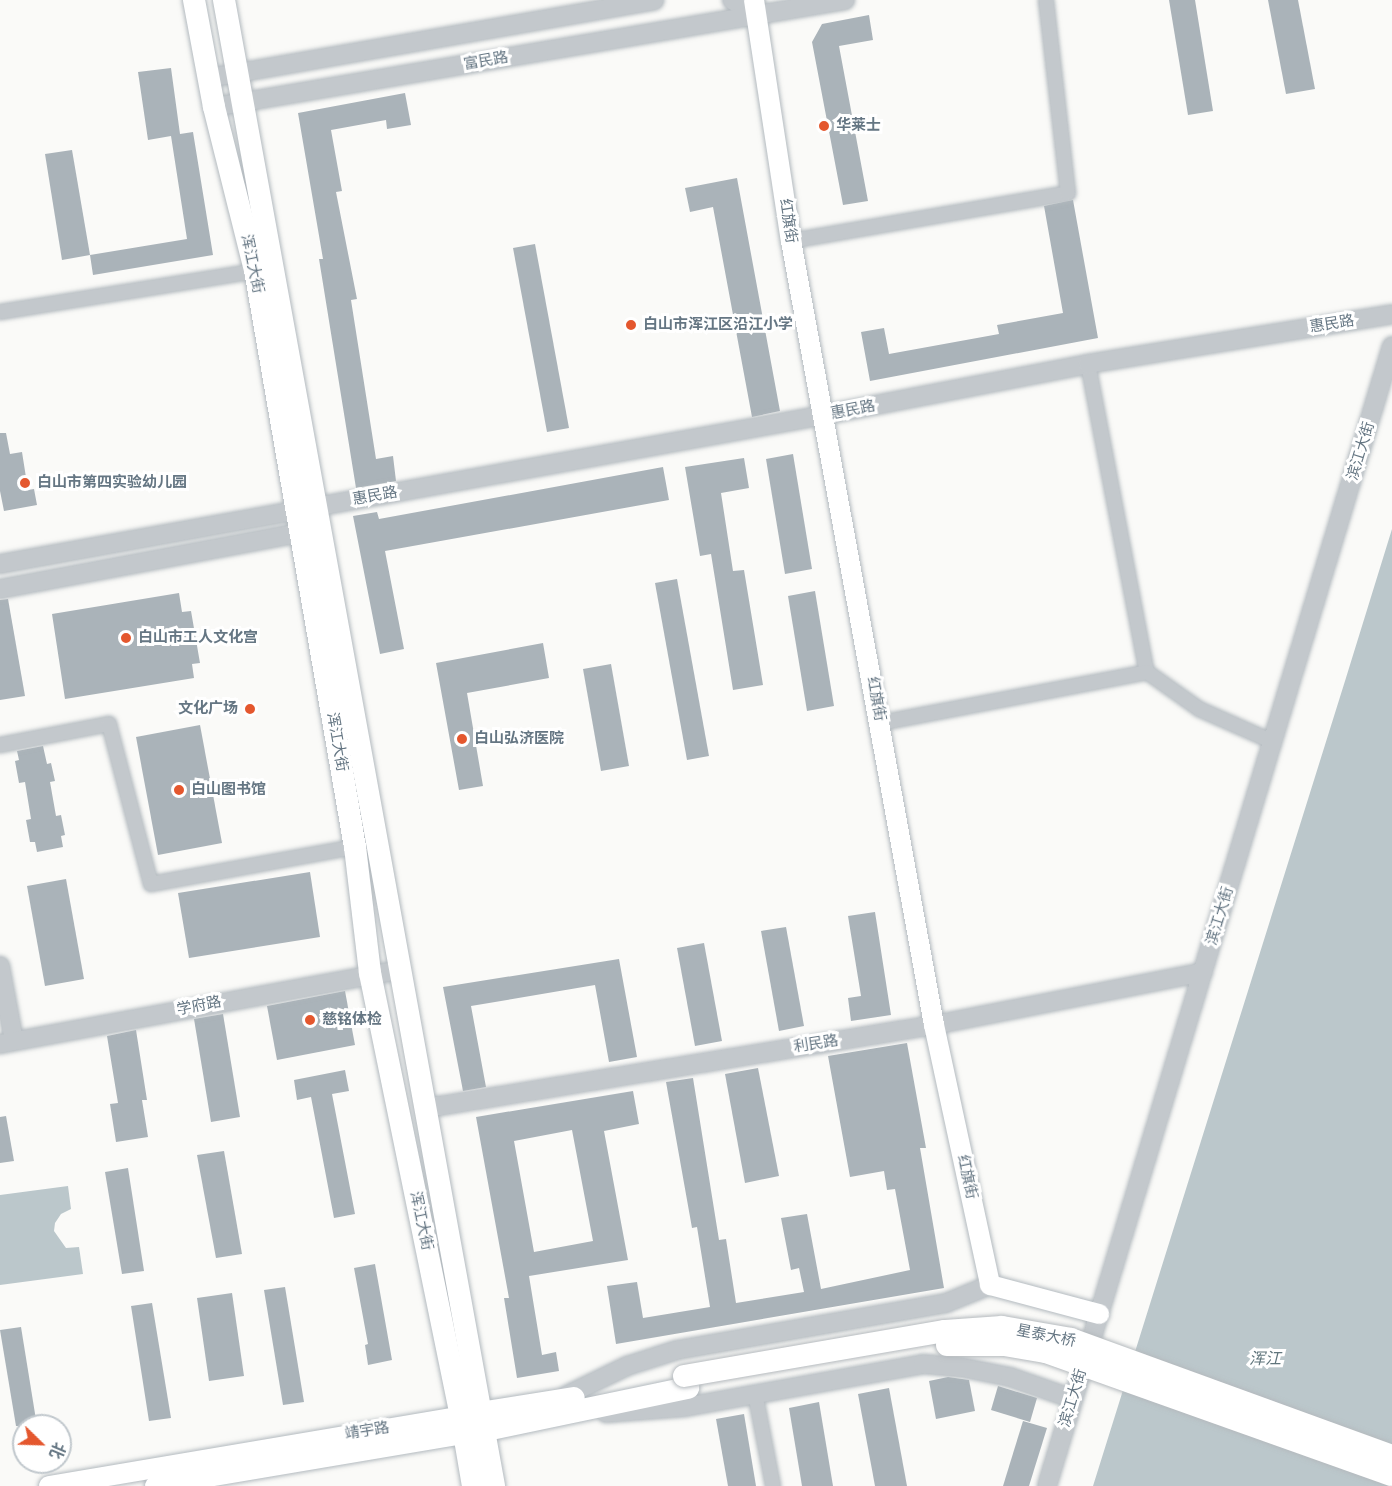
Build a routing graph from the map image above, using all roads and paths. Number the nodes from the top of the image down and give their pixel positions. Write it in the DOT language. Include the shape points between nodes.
graph roads {
  1 [pos="194,0"];
  2 [pos="224,0"];
  3 [pos="654,0"];
  4 [pos="732,0"];
  5 [pos="845,0"];
  6 [pos="1046,0"];
  7 [pos="755,8"];
  8 [pos="237,74"];
  9 [pos="209,78"];
  10 [pos="242,103"];
  11 [pos="214,107"];
  12 [pos="791,241"];
  13 [pos="265,269"];
  14 [pos="0,312"];
  15 [pos="1392,314"];
  16 [pos="1392,345"];
  17 [pos="1088,364"];
  18 [pos="824,415"];
  19 [pos="306,509"];
  20 [pos="300,533"];
  21 [pos="0,564"];
  22 [pos="0,589"];
  23 [pos="1147,672"];
  24 [pos="880,723"];
  25 [pos="1273,742"];
  26 [pos="0,745"];
  27 [pos="355,847"];
  28 [pos="0,966"];
  29 [pos="399,970"];
  30 [pos="1203,972"];
  31 [pos="370,973"];
  32 [pos="934,1025"];
  33 [pos="7,1042"];
  34 [pos="427,1108"];
  35 [pos="990,1286"];
  36 [pos="1099,1314"];
  37 [pos="686,1382"];
  38 [pos="755,1393"];
  39 [pos="1073,1399"];
  40 [pos="552,1410"];
  41 [pos="472,1424"];
  42 [pos="1392,1456"];
  43 [pos="1392,1475"];
  44 [pos="49,1486"];
  45 [pos="155,1486"];
  46 [pos="473,1486"];
  47 [pos="494,1486"];
  48 [pos="773,1486"];
  49 [pos="1047,1486"];
  1 -- 9 [label="main road, 浑江大街"];
  2 -- 8 [label="main road, 浑江大街"];
  3 -- 8 [label="street, 富民路"];
  4 -- 7 [label="street"];
  5 -- 7 [label="street, 富民路"];
  6 -- 12 [label="street" via="1068,193"];
  7 -- 10 [label="street, 富民路"];
  7 -- 12 [label="main road, 红旗街"];
  8 -- 9 [label="street, 富民路"];
  8 -- 10 [label="main road, 浑江大街"];
  9 -- 11 [label="main road, 浑江大街"];
  10 -- 11 [label="street, 富民路"];
  10 -- 13 [label="main road, 浑江大街"];
  11 -- 13 [label="main road, 浑江大街"];
  12 -- 18 [label="main road, 红旗街"];
  13 -- 14 [label="street"];
  13 -- 19 [label="main road, 浑江大街"];
  15 -- 17 [label="street, 惠民路"];
  16 -- 25 [label="street, 滨江大街"];
  17 -- 18 [label="street, 惠民路"];
  17 -- 23 [label="street"];
  18 -- 19 [label="street, 惠民路"];
  18 -- 24 [label="main road, 红旗街"];
  19 -- 20 [label="main road, 浑江大街"];
  19 -- 21 [label="street, 惠民路"];
  19 -- 29 [label="main road, 浑江大街"];
  20 -- 22 [label="street"];
  20 -- 27 [label="main road, 浑江大街"];
  23 -- 24 [label="street"];
  23 -- 25 [label="street" via="1199,710"];
  24 -- 32 [label="main road, 红旗街"];
  25 -- 30 [label="street, 滨江大街"];
  26 -- 27 [label="street" via="108,724 151,884"];
  27 -- 31 [label="main road, 浑江大街"];
  28 -- 33 [label="street"];
  29 -- 31 [label="street, 学府路"];
  29 -- 34 [label="main road, 浑江大街"];
  30 -- 32 [label="street, 利民路"];
  30 -- 36 [label="street, 滨江大街"];
  31 -- 33 [label="street, 学府路"];
  31 -- 41 [label="main road, 浑江大街"];
  32 -- 34 [label="street, 利民路"];
  32 -- 35 [label="main road, 红旗街"];
  34 -- 41 [label="main road, 浑江大街"];
  35 -- 36 [label="main road"];
  35 -- 40 [label="street" via="946,1303 677,1350 627,1366"];
  36 -- 39 [label="street, 滨江大街"];
  37 -- 40 [label="main road, 靖宇路"];
  37 -- 42 [label="main road, 星泰大桥, bridge" via="945,1331 1002,1328 1071,1339"];
  37 -- 43 [label="main road, 星泰大桥, bridge" via="946,1345 1004,1344 1046,1352"];
  38 -- 39 [label="street" via="922,1364 1010,1377"];
  38 -- 40 [label="street" via="686,1407"];
  38 -- 48 [label="street"];
  39 -- 49 [label="street, 滨江大街"];
  40 -- 41 [label="main road, 靖宇路"];
  41 -- 44 [label="main road, 靖宇路"];
  41 -- 45 [label="main road, 靖宇路"];
  41 -- 46 [label="main road, 浑江大街"];
  41 -- 47 [label="main road, 浑江大街"];
}
